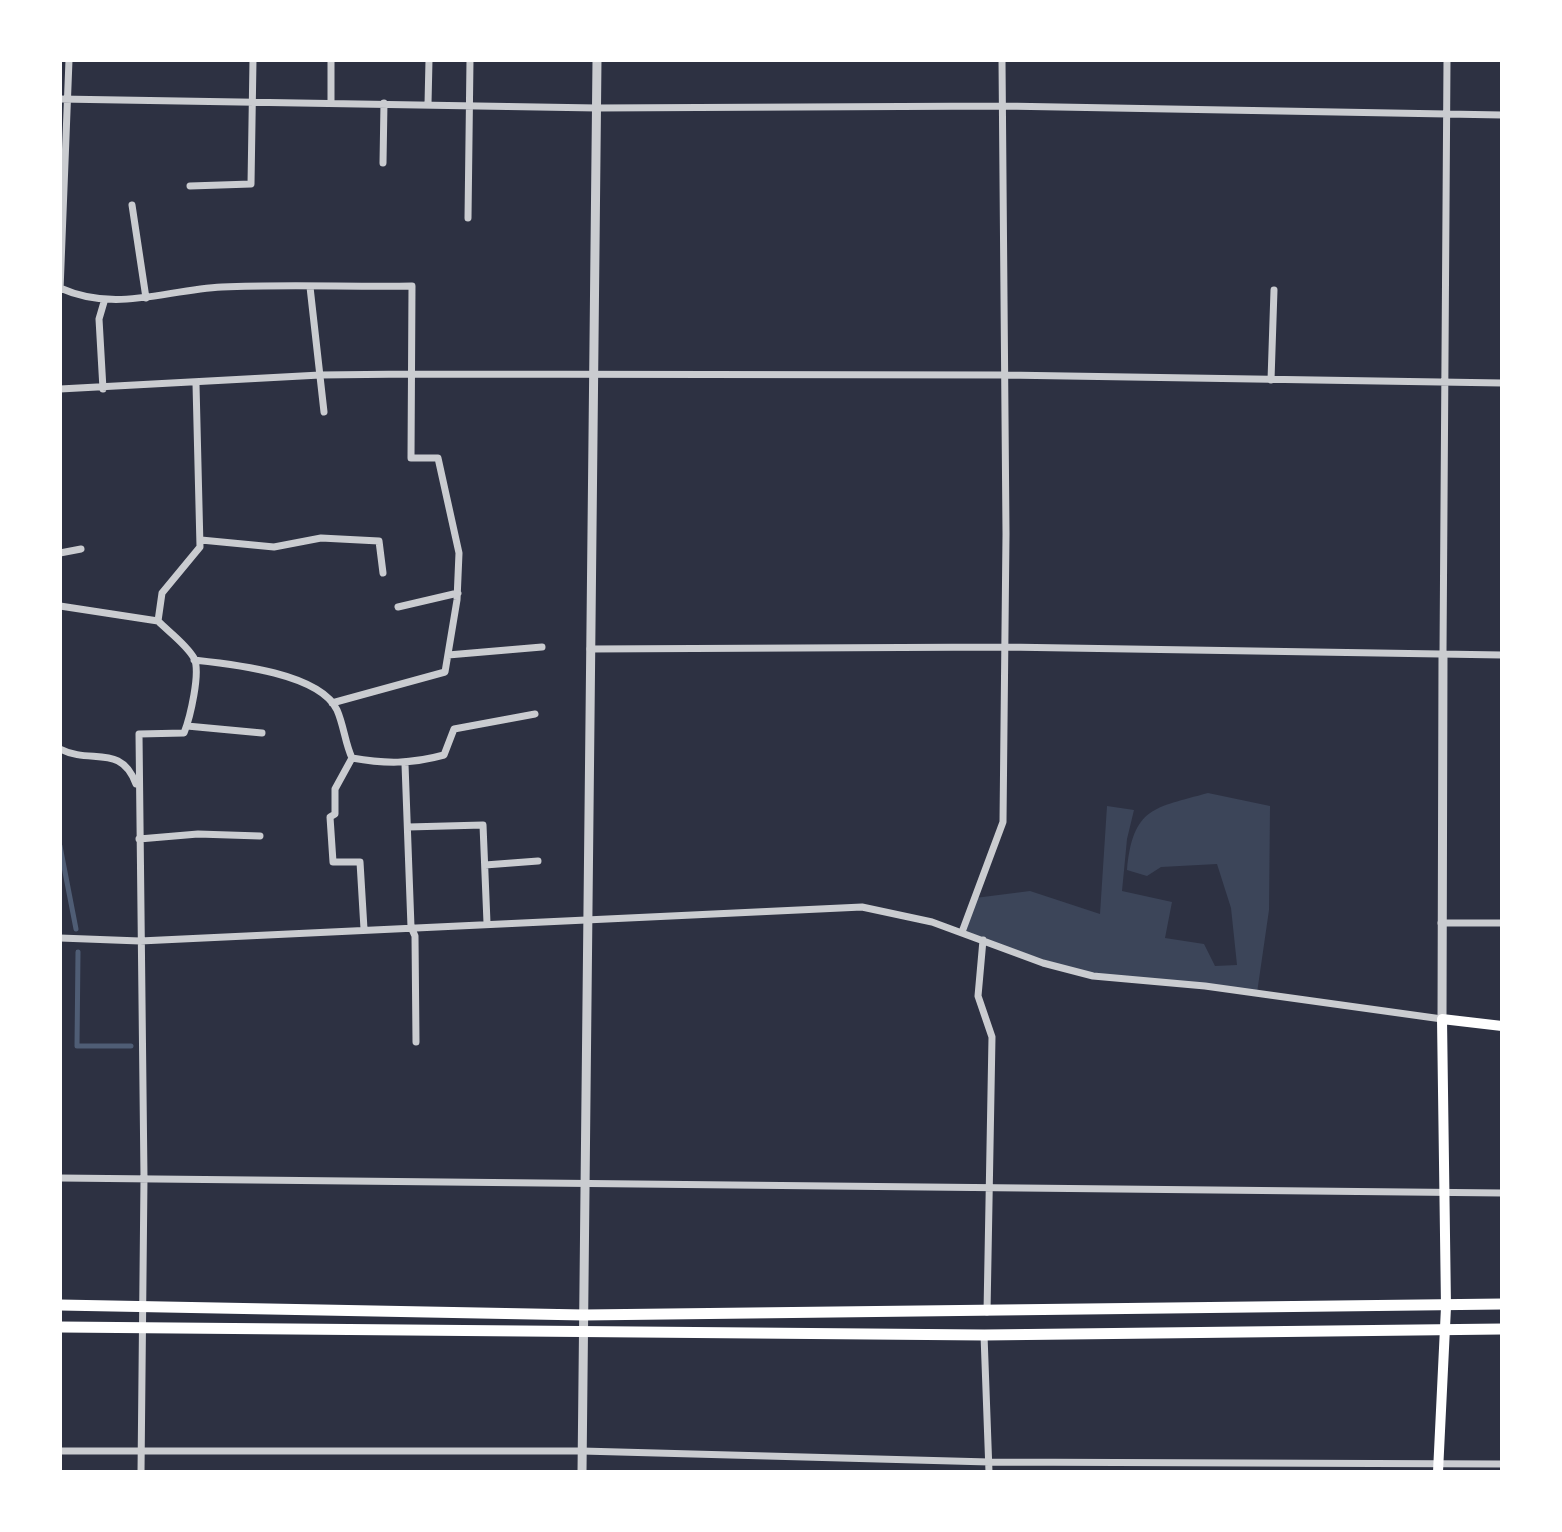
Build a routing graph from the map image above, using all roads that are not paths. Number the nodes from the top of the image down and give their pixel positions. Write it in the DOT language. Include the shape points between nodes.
graph roads {
  1 [pos="69,60"];
  2 [pos="253,60"];
  3 [pos="331,60"];
  4 [pos="429,60"];
  5 [pos="470,60"];
  6 [pos="597,60"];
  7 [pos="1002,60"];
  8 [pos="1447,60"];
  9 [pos="63,99"];
  10 [pos="253,101"];
  11 [pos="331,102"];
  12 [pos="384,103"];
  13 [pos="428,104"];
  14 [pos="470,104"];
  15 [pos="1003,106"];
  16 [pos="597,108"];
  17 [pos="1446,115"];
  18 [pos="1502,115"];
  19 [pos="383,163"];
  20 [pos="62,168"];
  21 [pos="190,186"];
  22 [pos="132,205"];
  23 [pos="468,218"];
  24 [pos="310,287"];
  25 [pos="60,288"];
  26 [pos="1274,290"];
  27 [pos="146,298"];
  28 [pos="104,302"];
  29 [pos="412,374"];
  30 [pos="320,375"];
  31 [pos="1005,375"];
  32 [pos="595,377"];
  33 [pos="1271,380"];
  34 [pos="1443,383"];
  35 [pos="1502,383"];
  36 [pos="196,384"];
  37 [pos="60,389"];
  38 [pos="103,389"];
  39 [pos="324,412"];
  40 [pos="201,540"];
  41 [pos="81,549"];
  42 [pos="60,553"];
  43 [pos="383,573"];
  44 [pos="458,593"];
  45 [pos="60,606"];
  46 [pos="398,607"];
  47 [pos="158,621"];
  48 [pos="542,647"];
  49 [pos="1005,647"];
  50 [pos="590,649"];
  51 [pos="1443,654"];
  52 [pos="448,655"];
  53 [pos="1502,655"];
  54 [pos="194,660"];
  55 [pos="332,703"];
  56 [pos="535,714"];
  57 [pos="187,726"];
  58 [pos="262,733"];
  59 [pos="60,749"];
  60 [pos="352,758"];
  61 [pos="405,764"];
  62 [pos="138,790"];
  63 [pos="408,827"];
  64 [pos="260,836"];
  65 [pos="139,839"];
  66 [pos="538,861"];
  67 [pos="485,865"];
  68 [pos="589,918"];
  69 [pos="487,923"];
  70 [pos="1441,923"];
  71 [pos="1502,923"];
  72 [pos="411,927"];
  73 [pos="364,929"];
  74 [pos="962,932"];
  75 [pos="60,938"];
  76 [pos="983,940"];
  77 [pos="140,941"];
  78 [pos="1442,1019"];
  79 [pos="1502,1026"];
  80 [pos="416,1042"];
  81 [pos="60,1178"];
  82 [pos="144,1178"];
  83 [pos="586,1182"];
  84 [pos="988,1186"];
  85 [pos="1502,1193"];
  86 [pos="1444,1194"];
  87 [pos="1502,1304"];
  88 [pos="60,1305"];
  89 [pos="143,1306"];
  90 [pos="1446,1307"];
  91 [pos="987,1312"];
  92 [pos="584,1315"];
  93 [pos="60,1327"];
  94 [pos="143,1328"];
  95 [pos="1502,1329"];
  96 [pos="1445,1330"];
  97 [pos="584,1333"];
  98 [pos="984,1335"];
  99 [pos="60,1451"];
  100 [pos="582,1451"];
  101 [pos="141,1452"];
  102 [pos="989,1462"];
  103 [pos="1502,1464"];
  104 [pos="1438,1467"];
  105 [pos="141,1472"];
  106 [pos="582,1472"];
  107 [pos="989,1472"];
  1 -- 9 [label="street"];
  2 -- 10 [label="street"];
  3 -- 11 [label="street"];
  4 -- 13 [label="street"];
  5 -- 14 [label="street"];
  6 -- 16 [label="street"];
  7 -- 15 [label="street"];
  8 -- 17 [label="street"];
  9 -- 10 [label="street"];
  9 -- 20 [label="street"];
  10 -- 11 [label="street"];
  10 -- 21 [label="street" via="251,184"];
  11 -- 12 [label="street"];
  12 -- 13 [label="street"];
  12 -- 19 [label="street"];
  13 -- 14 [label="street"];
  14 -- 16 [label="street"];
  14 -- 23 [label="street"];
  15 -- 16 [label="street"];
  15 -- 17 [label="street"];
  15 -- 31 [label="street"];
  16 -- 32 [label="street"];
  17 -- 18 [label="street"];
  17 -- 34 [label="street"];
  20 -- 25 [label="street"];
  22 -- 27 [label="street"];
  24 -- 27 [label="street" via="217,287"];
  24 -- 29 [label="street" via="412,286"];
  24 -- 30 [label="street"];
  25 -- 28 [label="street"];
  26 -- 33 [label="street"];
  27 -- 28 [label="street"];
  28 -- 38 [label="street" via="99,319"];
  29 -- 30 [label="street"];
  29 -- 32 [label="street"];
  29 -- 44 [label="street" via="411,458 438,458 459,553"];
  30 -- 36 [label="street"];
  30 -- 39 [label="street"];
  31 -- 32 [label="street"];
  31 -- 33 [label="street"];
  31 -- 49 [label="street"];
  32 -- 50 [label="street"];
  33 -- 34 [label="street"];
  34 -- 35 [label="street"];
  34 -- 51 [label="street"];
  36 -- 38 [label="street"];
  36 -- 40 [label="street"];
  37 -- 38 [label="street"];
  40 -- 43 [label="street" via="274,547 321,538 379,541"];
  40 -- 47 [label="street" via="162,593"];
  41 -- 42 [label="street"];
  44 -- 46 [label="street"];
  44 -- 52 [label="street"];
  45 -- 47 [label="street"];
  47 -- 54 [label="street"];
  48 -- 52 [label="street"];
  49 -- 50 [label="street"];
  49 -- 51 [label="street"];
  49 -- 74 [label="street" via="1003,822"];
  50 -- 68 [label="street"];
  51 -- 53 [label="street"];
  51 -- 70 [label="street"];
  52 -- 55 [label="street" via="440,676"];
  54 -- 55 [label="street" via="294,679"];
  54 -- 57 [label="street"];
  55 -- 60 [label="street"];
  56 -- 61 [label="street" via="454,729 444,755"];
  57 -- 58 [label="street"];
  57 -- 62 [label="street" via="184,733 139,734"];
  59 -- 62 [label="street" via="117,759 129,766"];
  60 -- 61 [label="street"];
  60 -- 73 [label="street" via="335,789 335,814 330,817 333,862 360,862"];
  61 -- 63 [label="street"];
  62 -- 65 [label="street"];
  63 -- 67 [label="street" via="483,825"];
  63 -- 72 [label="street"];
  64 -- 65 [label="street"];
  65 -- 77 [label="street"];
  66 -- 67 [label="street"];
  67 -- 69 [label="street"];
  68 -- 69 [label="street"];
  68 -- 74 [label="street" via="862,907"];
  68 -- 83 [label="street"];
  69 -- 72 [label="street"];
  70 -- 71 [label="street"];
  70 -- 78 [label="street"];
  72 -- 73 [label="street"];
  72 -- 80 [label="street"];
  73 -- 77 [label="street"];
  74 -- 76 [label="street"];
  75 -- 77 [label="street"];
  76 -- 78 [label="street" via="1093,976"];
  76 -- 84 [label="street" via="978,996 992,1037"];
  77 -- 82 [label="street"];
  78 -- 79 [label="main road"];
  78 -- 86 [label="main road"];
  81 -- 82 [label="street"];
  82 -- 83 [label="street"];
  82 -- 89 [label="street"];
  83 -- 84 [label="street"];
  83 -- 92 [label="street"];
  84 -- 86 [label="street"];
  84 -- 91 [label="street"];
  85 -- 86 [label="street"];
  86 -- 90 [label="main road"];
  87 -- 90 [label="main road"];
  88 -- 89 [label="main road"];
  89 -- 92 [label="main road"];
  89 -- 94 [label="street"];
  90 -- 91 [label="main road"];
  90 -- 96 [label="main road"];
  91 -- 92 [label="main road"];
  92 -- 97 [label="street"];
  93 -- 94 [label="main road"];
  94 -- 97 [label="main road"];
  94 -- 101 [label="street"];
  95 -- 96 [label="main road"];
  96 -- 98 [label="main road"];
  96 -- 104 [label="main road"];
  97 -- 98 [label="main road"];
  97 -- 100 [label="street"];
  98 -- 102 [label="street"];
  99 -- 101 [label="street"];
  100 -- 101 [label="street"];
  100 -- 102 [label="street"];
  100 -- 106 [label="street"];
  101 -- 105 [label="street"];
  102 -- 104 [label="street"];
  102 -- 107 [label="street"];
  103 -- 104 [label="street"];
}
